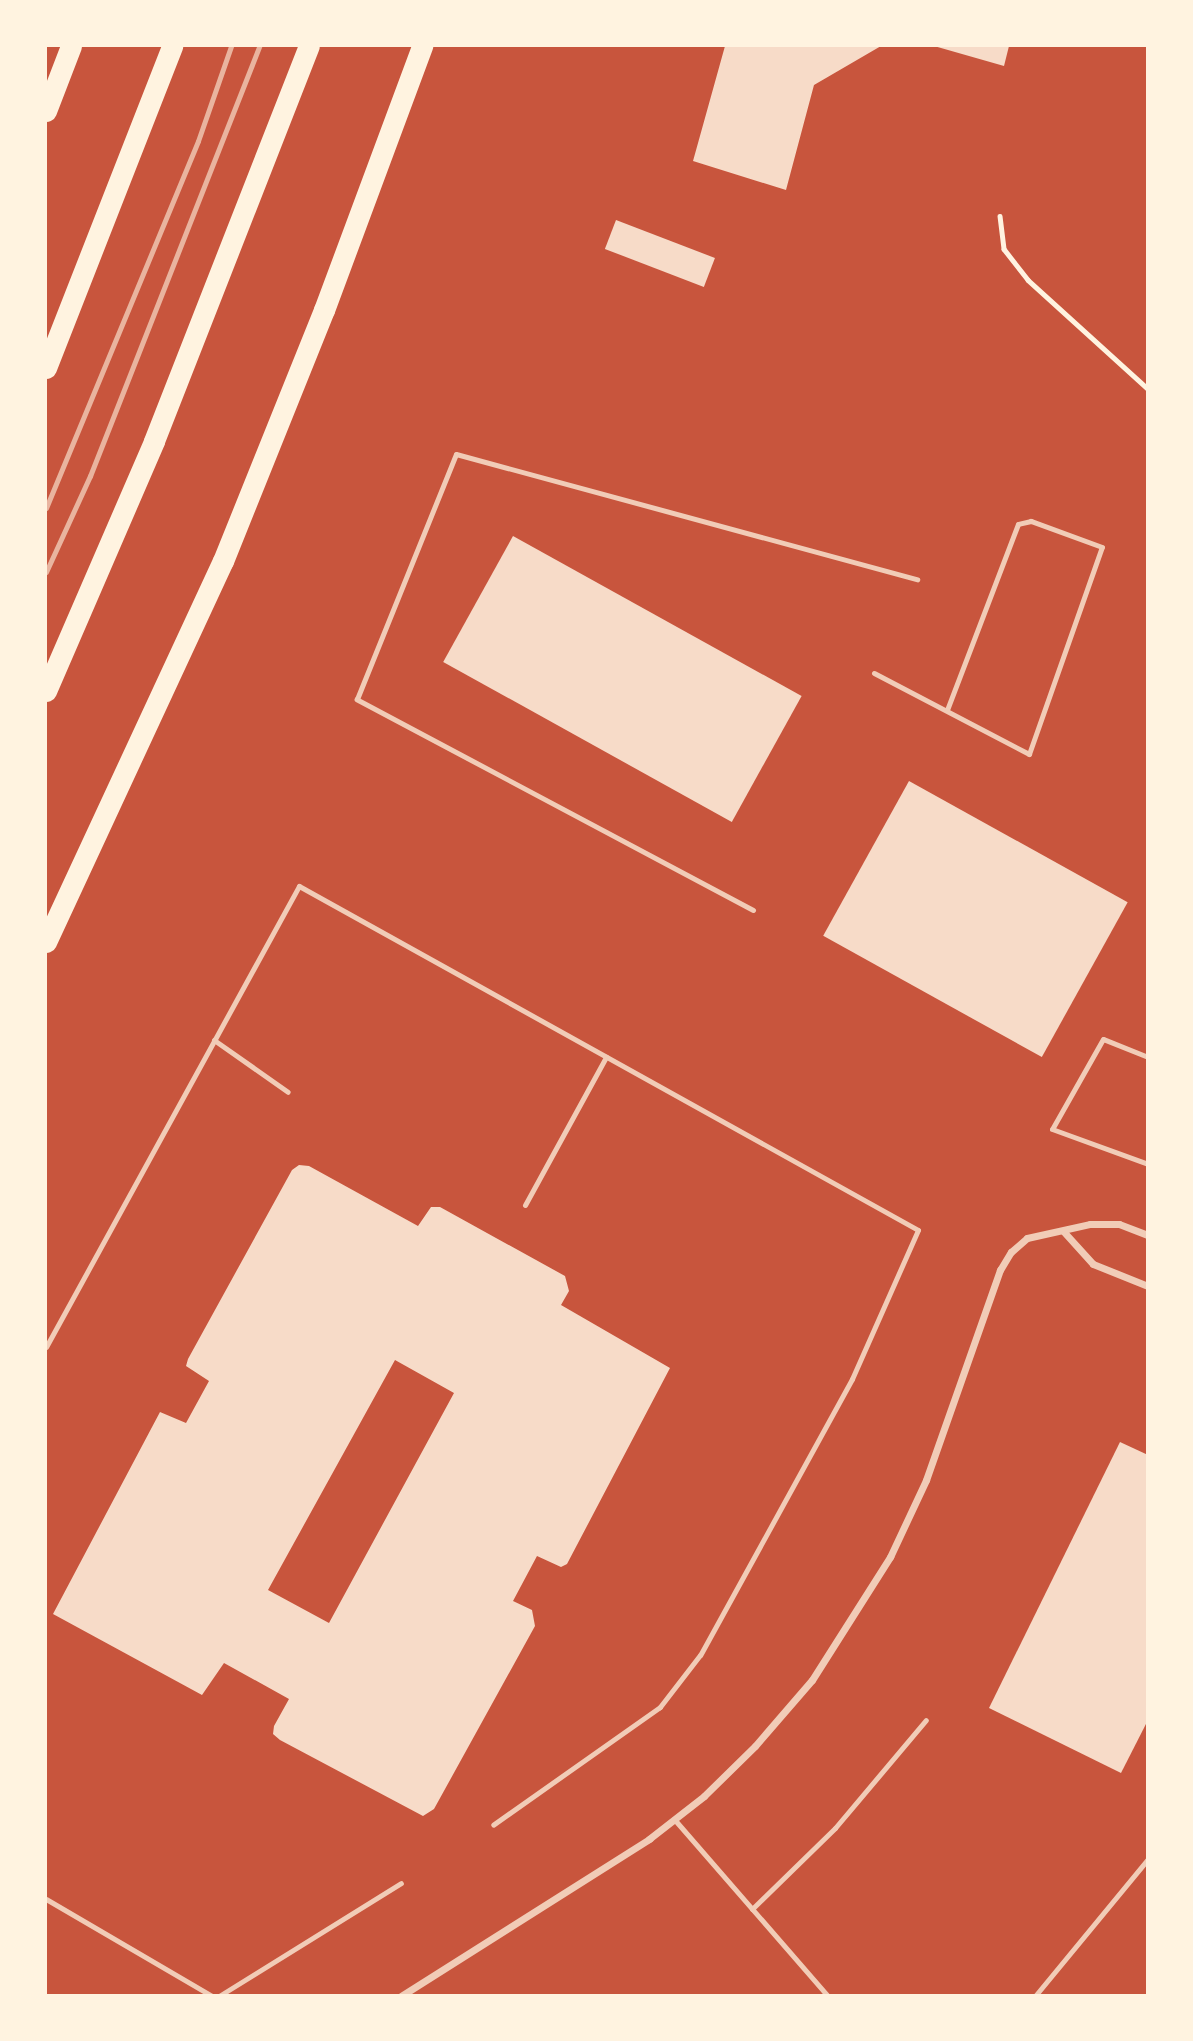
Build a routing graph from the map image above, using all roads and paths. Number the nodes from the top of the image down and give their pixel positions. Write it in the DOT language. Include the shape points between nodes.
graph roads {
  1 [pos="71,46"];
  2 [pos="172,46"];
  3 [pos="309,46"];
  4 [pos="422,46"];
  5 [pos="46,111"];
  6 [pos="1000,216"];
  7 [pos="46,368"];
  8 [pos="1147,388"];
  9 [pos="917,579"];
  10 [pos="874,673"];
  11 [pos="46,691"];
  12 [pos="947,710"];
  13 [pos="70,892"];
  14 [pos="753,910"];
  15 [pos="46,942"];
  16 [pos="46,950"];
  17 [pos="214,1040"];
  18 [pos="606,1057"];
  19 [pos="1147,1057"];
  20 [pos="288,1092"];
  21 [pos="1147,1164"];
  22 [pos="525,1205"];
  23 [pos="1064,1232"];
  24 [pos="1147,1235"];
  25 [pos="1147,1286"];
  26 [pos="46,1347"];
  27 [pos="926,1720"];
  28 [pos="674,1819"];
  29 [pos="493,1825"];
  30 [pos="1147,1859"];
  31 [pos="401,1883"];
  32 [pos="46,1899"];
  33 [pos="752,1909"];
  34 [pos="212,1996"];
  35 [pos="219,1996"];
  36 [pos="401,1996"];
  37 [pos="828,1996"];
  38 [pos="1035,1996"];
  1 -- 5 [label="highway"];
  2 -- 7 [label="highway"];
  3 -- 11 [label="highway" via="155,441"];
  4 -- 13 [label="highway" via="324,310 223,561"];
  6 -- 8 [label="path" via="1004,249 1028,281"];
  9 -- 14 [label="lane" via="456,454 357,699"];
  10 -- 12 [label="lane"];
  12 -- 12 [label="lane" via="1029,754 1102,547 1031,521 1018,524"];
  13 -- 15 [label="highway"];
  13 -- 16 [label="highway"];
  17 -- 18 [label="lane" via="299,886"];
  17 -- 20 [label="lane"];
  17 -- 26 [label="lane"];
  18 -- 22 [label="lane"];
  18 -- 29 [label="lane" via="918,1230 852,1379 700,1655 660,1707"];
  19 -- 21 [label="lane" via="1103,1039 1052,1129"];
  23 -- 24 [label="street" via="1090,1224 1119,1224"];
  23 -- 25 [label="street" via="1093,1264"];
  23 -- 28 [label="street" via="1027,1238 1000,1270 926,1480 854,1621 812,1680 755,1746"];
  27 -- 33 [label="lane" via="835,1828"];
  28 -- 33 [label="lane"];
  28 -- 36 [label="street" via="579,1885"];
  30 -- 38 [label="lane"];
  31 -- 35 [label="lane"];
  32 -- 34 [label="lane"];
  33 -- 37 [label="lane"];
}
